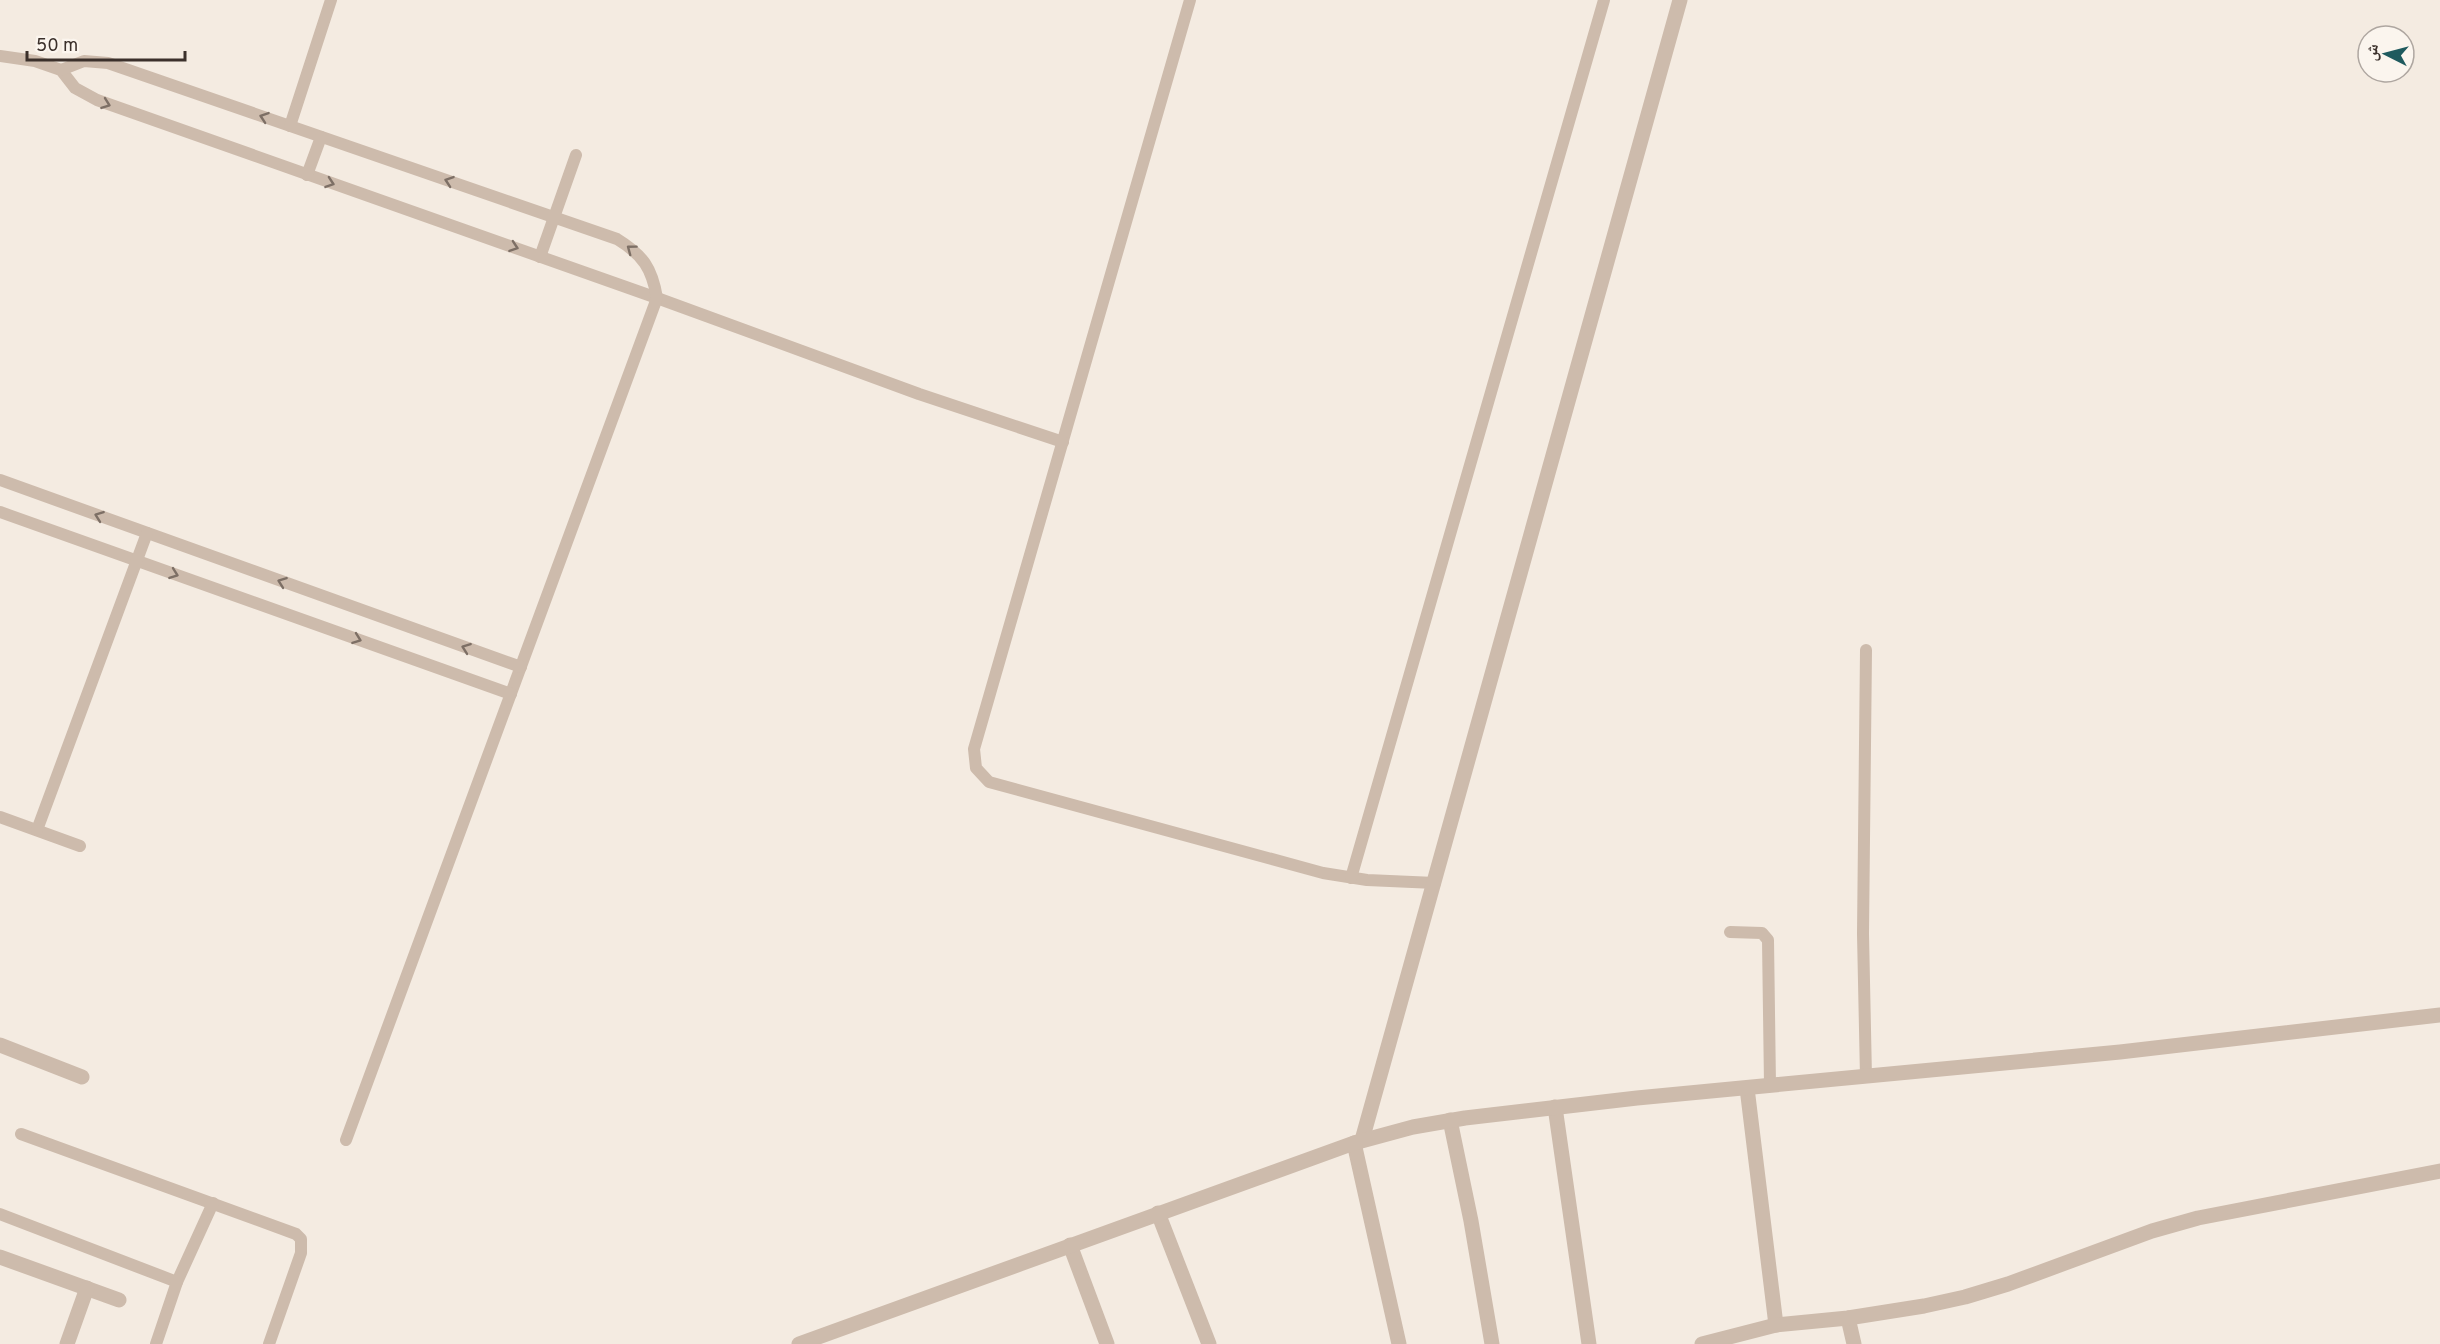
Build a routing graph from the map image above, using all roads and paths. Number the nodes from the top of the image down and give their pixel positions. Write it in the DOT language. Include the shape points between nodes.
graph roads {
  1 [pos="331,0"];
  2 [pos="1190,0"];
  3 [pos="1604,0"];
  4 [pos="1680,0"];
  5 [pos="0,56"];
  6 [pos="61,70"];
  7 [pos="290,126"];
  8 [pos="321,137"];
  9 [pos="576,155"];
  10 [pos="307,175"];
  11 [pos="554,217"];
  12 [pos="540,257"];
  13 [pos="657,298"];
  14 [pos="1063,442"];
  15 [pos="0,480"];
  16 [pos="0,512"];
  17 [pos="147,533"];
  18 [pos="137,561"];
  19 [pos="1866,650"];
  20 [pos="521,667"];
  21 [pos="511,694"];
  22 [pos="0,817"];
  23 [pos="37,830"];
  24 [pos="80,846"];
  25 [pos="1351,878"];
  26 [pos="1435,883"];
  27 [pos="1730,932"];
  28 [pos="2440,1015"];
  29 [pos="0,1045"];
  30 [pos="82,1077"];
  31 [pos="1866,1077"];
  32 [pos="1770,1085"];
  33 [pos="1747,1088"];
  34 [pos="1556,1107"];
  35 [pos="1450,1120"];
  36 [pos="21,1134"];
  37 [pos="346,1140"];
  38 [pos="1358,1142"];
  39 [pos="2440,1171"];
  40 [pos="213,1203"];
  41 [pos="1158,1213"];
  42 [pos="0,1214"];
  43 [pos="1070,1245"];
  44 [pos="0,1257"];
  45 [pos="177,1282"];
  46 [pos="87,1288"];
  47 [pos="119,1300"];
  48 [pos="1848,1318"];
  49 [pos="1776,1325"];
  50 [pos="67,1344"];
  51 [pos="156,1344"];
  52 [pos="269,1344"];
  53 [pos="799,1344"];
  54 [pos="1107,1344"];
  55 [pos="1209,1344"];
  56 [pos="1399,1344"];
  57 [pos="1492,1344"];
  58 [pos="1589,1344"];
  59 [pos="1702,1344"];
  60 [pos="1854,1344"];
  1 -- 7 [label="lane"];
  2 -- 14 [label="lane"];
  3 -- 25 [label="lane"];
  4 -- 26 [label="street"];
  5 -- 6 [label="lane"];
  7 -- 6 [label="lane, one-way" via="108,63 84,61"];
  6 -- 10 [label="lane, one-way" via="86,96"];
  7 -- 8 [label="lane"];
  8 -- 10 [label="lane"];
  11 -- 8 [label="lane, one-way"];
  9 -- 11 [label="lane"];
  10 -- 12 [label="lane, one-way"];
  11 -- 12 [label="lane"];
  13 -- 11 [label="lane, one-way" via="646,262 633,249 617,239"];
  12 -- 13 [label="lane"];
  13 -- 14 [label="lane"];
  13 -- 20 [label="lane"];
  14 -- 25 [label="lane" via="974,748 976,768 989,782"];
  17 -- 15 [label="lane, one-way"];
  16 -- 18 [label="lane"];
  17 -- 18 [label="lane"];
  20 -- 17 [label="lane, one-way"];
  18 -- 21 [label="lane, one-way"];
  18 -- 23 [label="lane"];
  19 -- 31 [label="lane"];
  20 -- 21 [label="lane"];
  21 -- 37 [label="lane"];
  22 -- 23 [label="lane"];
  23 -- 24 [label="lane"];
  25 -- 26 [label="lane"];
  26 -- 38 [label="street"];
  27 -- 32 [label="lane" via="1762,933 1768,940"];
  28 -- 31 [label="street"];
  29 -- 30 [label="street"];
  31 -- 32 [label="street"];
  32 -- 33 [label="street"];
  33 -- 34 [label="street"];
  33 -- 49 [label="street"];
  34 -- 35 [label="street"];
  34 -- 58 [label="street"];
  35 -- 38 [label="street"];
  35 -- 57 [label="street"];
  36 -- 40 [label="lane"];
  38 -- 41 [label="street"];
  38 -- 56 [label="street"];
  39 -- 48 [label="street" via="2198,1218 1965,1297"];
  40 -- 45 [label="lane"];
  40 -- 52 [label="lane" via="290,1230 301,1239 301,1253"];
  41 -- 43 [label="street"];
  41 -- 55 [label="street"];
  42 -- 45 [label="lane"];
  43 -- 53 [label="street"];
  43 -- 54 [label="street"];
  44 -- 46 [label="street"];
  45 -- 51 [label="lane"];
  46 -- 47 [label="street"];
  46 -- 50 [label="street"];
  48 -- 49 [label="street"];
  48 -- 60 [label="street"];
  49 -- 59 [label="street"];
}
